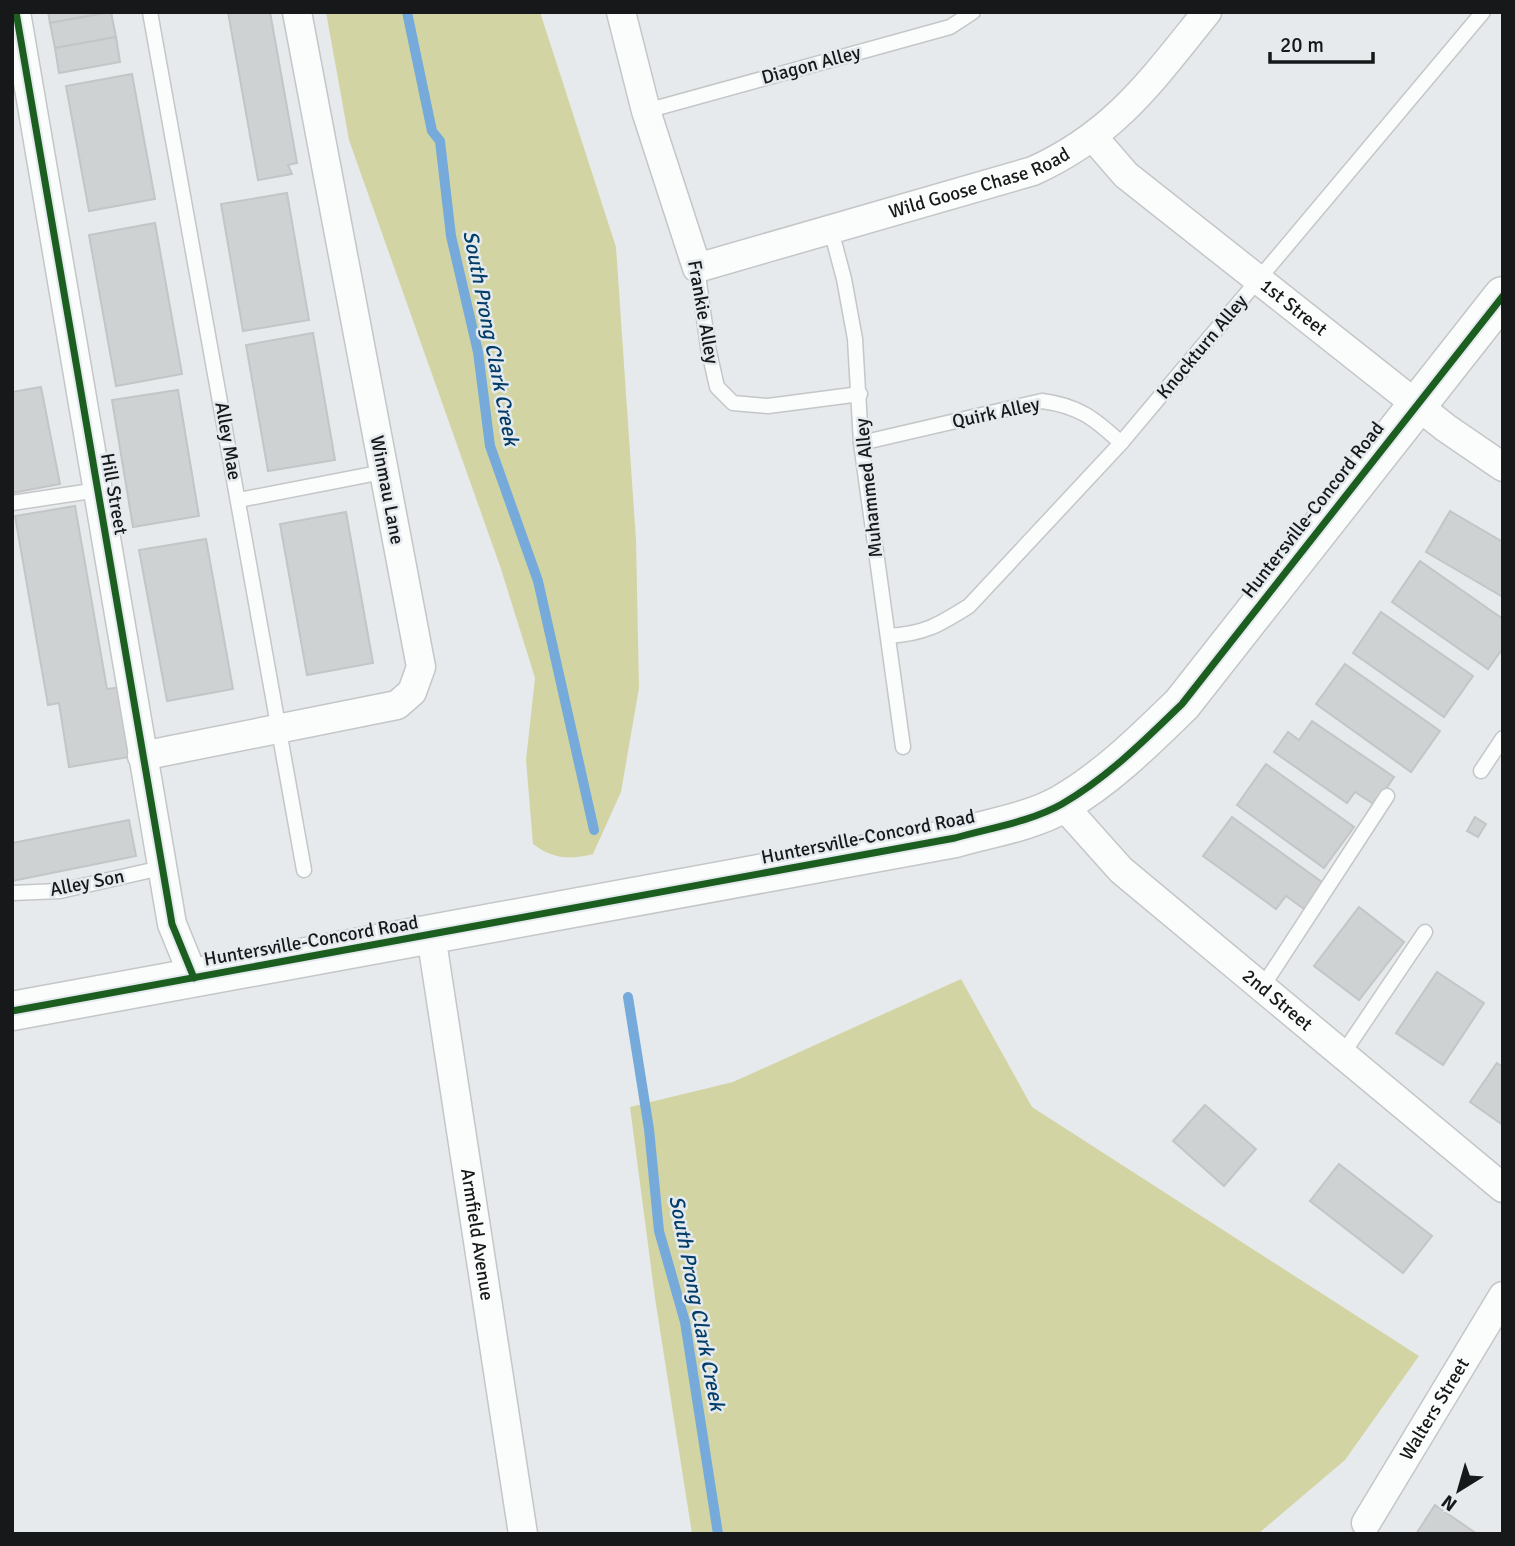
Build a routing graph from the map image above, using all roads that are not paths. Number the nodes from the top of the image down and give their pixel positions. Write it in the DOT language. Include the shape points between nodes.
graph roads {
  1 [pos="16,12"];
  2 [pos="150,12"];
  3 [pos="297,12"];
  4 [pos="621,12"];
  5 [pos="973,12"];
  6 [pos="1207,12"];
  7 [pos="1483,12"];
  8 [pos="646,111"];
  9 [pos="1093,137"];
  10 [pos="831,230"];
  11 [pos="697,268"];
  12 [pos="1258,281"];
  13 [pos="1503,296"];
  14 [pos="860,394"];
  15 [pos="1415,404"];
  16 [pos="861,443"];
  17 [pos="1121,443"];
  18 [pos="1503,467"];
  19 [pos="383,472"];
  20 [pos="98,490"];
  21 [pos="239,500"];
  22 [pos="12,503"];
  23 [pos="888,636"];
  24 [pos="281,728"];
  25 [pos="1503,738"];
  26 [pos="903,747"];
  27 [pos="142,756"];
  28 [pos="1481,771"];
  29 [pos="1387,796"];
  30 [pos="1062,804"];
  31 [pos="162,868"];
  32 [pos="304,870"];
  33 [pos="12,893"];
  34 [pos="1425,932"];
  35 [pos="431,935"];
  36 [pos="194,978"];
  37 [pos="1261,989"];
  38 [pos="12,1011"];
  39 [pos="1342,1055"];
  40 [pos="1503,1188"];
  41 [pos="1503,1296"];
  42 [pos="1366,1523"];
  43 [pos="523,1534"];
  1 -- 20 [label="street, Hill Street"];
  2 -- 21 [label="lane, Alley Mae"];
  3 -- 19 [label="street, Winmau Lane"];
  4 -- 8 [label="street, Frankie Alley"];
  5 -- 8 [label="lane, Diagon Alley" via="950,27"];
  6 -- 9 [label="street, Wild Goose Chase Road" via="1130,107"];
  7 -- 12 [label="lane, Knockturn Alley"];
  8 -- 11 [label="street, Frankie Alley"];
  9 -- 10 [label="street, Wild Goose Chase Road" via="1032,171"];
  9 -- 12 [label="street, 1st Street" via="1126,175"];
  10 -- 11 [label="street, Wild Goose Chase Road"];
  10 -- 14 [label="lane, Muhammed Alley" via="844,279"];
  11 -- 14 [label="lane, Frankie Alley" via="717,387 733,403 768,406"];
  12 -- 15 [label="street, 1st Street"];
  12 -- 17 [label="lane, Knockturn Alley"];
  13 -- 15 [label="main road, Huntersville-Concord Road"];
  14 -- 16 [label="lane, Muhammed Alley"];
  15 -- 18 [label="street, 1st Street"];
  15 -- 30 [label="main road, Huntersville-Concord Road" via="1182,704 1132,752"];
  16 -- 17 [label="lane, Quirk Alley" via="1042,401 1070,405"];
  16 -- 23 [label="lane, Muhammed Alley"];
  17 -- 23 [label="lane, Knockturn Alley" via="969,606 918,634"];
  19 -- 21 [label="lane"];
  19 -- 24 [label="street, Winmau Lane" via="421,667 412,692 397,705"];
  20 -- 22 [label="lane"];
  20 -- 27 [label="street, Hill Street"];
  21 -- 24 [label="lane, Alley Mae"];
  23 -- 26 [label="lane, Muhammed Alley"];
  24 -- 27 [label="street, Winmau Lane"];
  24 -- 32 [label="lane, Alley Mae"];
  25 -- 28 [label="lane"];
  27 -- 31 [label="street, Hill Street"];
  29 -- 37 [label="lane"];
  30 -- 35 [label="main road, Huntersville-Concord Road" via="955,838"];
  30 -- 37 [label="street, 2nd Street" via="1121,870"];
  31 -- 33 [label="lane, Alley Son" via="61,891"];
  31 -- 36 [label="street, Hill Street" via="172,924"];
  34 -- 39 [label="lane"];
  35 -- 36 [label="main road, Huntersville-Concord Road"];
  35 -- 43 [label="street, Armfield Avenue"];
  36 -- 38 [label="main road, Huntersville-Concord Road"];
  37 -- 39 [label="street, 2nd Street"];
  39 -- 40 [label="street, 2nd Street"];
  41 -- 42 [label="street, Walters Street"];
}
